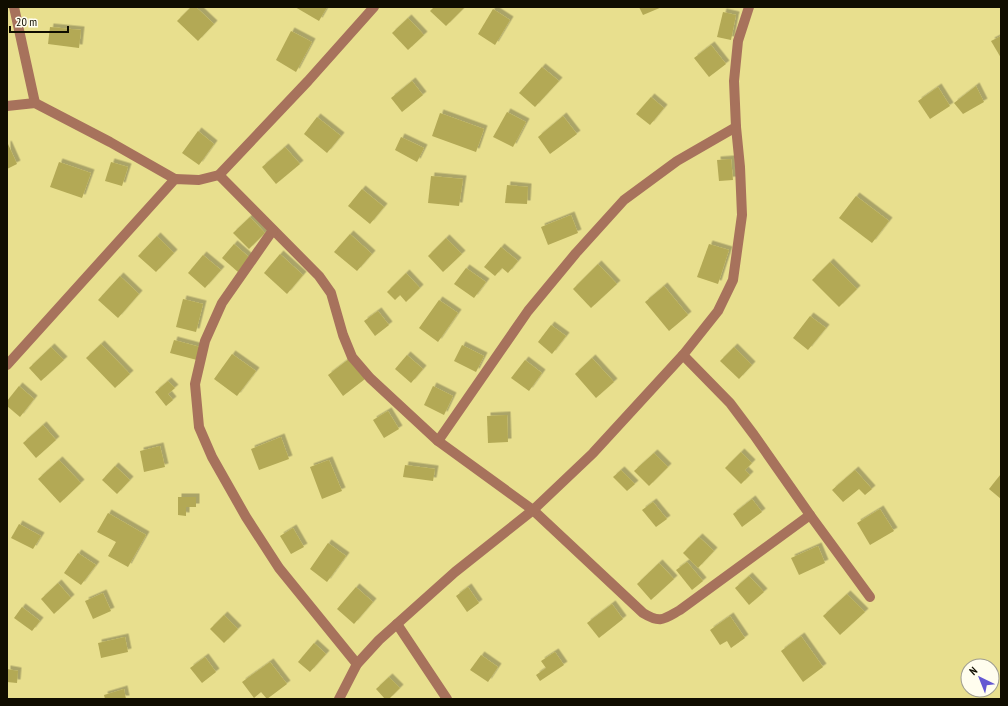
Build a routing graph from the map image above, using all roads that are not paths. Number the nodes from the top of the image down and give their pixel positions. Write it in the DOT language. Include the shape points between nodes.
graph roads {
  1 [pos="14,7"];
  2 [pos="374,7"];
  3 [pos="749,7"];
  4 [pos="35,103"];
  5 [pos="7,106"];
  6 [pos="736,127"];
  7 [pos="219,175"];
  8 [pos="175,179"];
  9 [pos="273,230"];
  10 [pos="683,354"];
  11 [pos="8,361"];
  12 [pos="438,440"];
  13 [pos="533,510"];
  14 [pos="810,515"];
  15 [pos="870,597"];
  16 [pos="397,624"];
  17 [pos="357,664"];
  18 [pos="339,699"];
  19 [pos="447,699"];
  1 -- 4 [label="street"];
  2 -- 7 [label="street"];
  3 -- 6 [label="street" via="738,41 734,82"];
  4 -- 5 [label="street"];
  4 -- 8 [label="street"];
  6 -- 10 [label="street" via="742,215 733,280 718,311"];
  6 -- 12 [label="street" via="677,161 624,200 528,311"];
  7 -- 8 [label="street" via="199,180"];
  7 -- 9 [label="street"];
  8 -- 11 [label="street"];
  9 -- 12 [label="street" via="319,276 331,294 352,357 370,378"];
  9 -- 17 [label="street" via="222,303 204,341 195,384 199,427 212,457 246,517 279,568"];
  10 -- 13 [label="street" via="593,453"];
  10 -- 14 [label="street" via="730,403"];
  12 -- 13 [label="street"];
  13 -- 14 [label="street" via="654,620 666,619 680,610"];
  13 -- 16 [label="street" via="455,572"];
  14 -- 15 [label="street"];
  16 -- 17 [label="street"];
  16 -- 19 [label="street"];
  17 -- 18 [label="street"];
}
